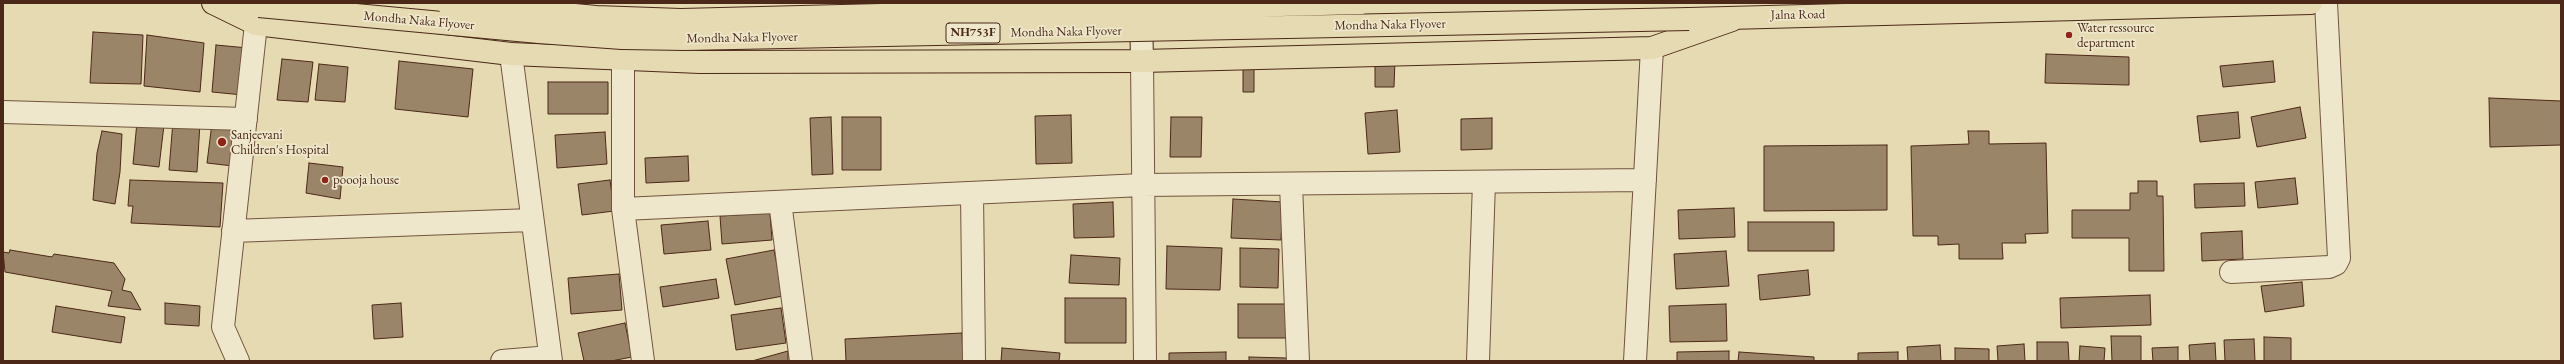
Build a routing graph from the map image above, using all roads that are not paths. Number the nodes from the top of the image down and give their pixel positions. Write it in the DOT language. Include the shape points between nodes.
graph roads {
  1 [pos="213,3"];
  2 [pos="224,3"];
  3 [pos="447,3"];
  4 [pos="1141,3"];
  5 [pos="1361,3"];
  6 [pos="2311,3"];
  7 [pos="2326,3"];
  8 [pos="257,15"];
  9 [pos="1741,17"];
  10 [pos="1652,48"];
  11 [pos="511,54"];
  12 [pos="623,59"];
  13 [pos="1142,61"];
  14 [pos="3,112"];
  15 [pos="246,119"];
  16 [pos="1645,180"];
  17 [pos="1484,182"];
  18 [pos="1291,184"];
  19 [pos="1142,185"];
  20 [pos="972,193"];
  21 [pos="780,202"];
  22 [pos="623,209"];
  23 [pos="532,220"];
  24 [pos="233,231"];
  25 [pos="2231,272"];
  26 [pos="551,359"];
  27 [pos="238,361"];
  28 [pos="502,361"];
  29 [pos="643,361"];
  30 [pos="800,361"];
  31 [pos="974,361"];
  32 [pos="1146,361"];
  33 [pos="1298,361"];
  34 [pos="1478,361"];
  35 [pos="1635,361"];
  1 -- 8 [label="main road"];
  2 -- 8 [label="main road, Mondha Naka Flyover / NH753F"];
  3 -- 5 [label="main road, Mondha Naka Flyover / NH753F, bridge" via="596,17 681,20"];
  4 -- 13 [label="street"];
  6 -- 9 [label="main road, Jalna Road / NH753F"];
  7 -- 25 [label="street" via="2339,258 2336,264 2329,267"];
  8 -- 9 [label="main road, Mondha Naka Flyover / NH753F, bridge" via="622,38 685,39"];
  8 -- 11 [label="main road"];
  8 -- 15 [label="street"];
  9 -- 10 [label="main road"];
  10 -- 13 [label="main road"];
  10 -- 16 [label="street"];
  11 -- 12 [label="main road"];
  11 -- 23 [label="street"];
  12 -- 13 [label="main road" via="700,62"];
  12 -- 22 [label="street"];
  13 -- 19 [label="street"];
  14 -- 15 [label="street"];
  15 -- 24 [label="street"];
  16 -- 17 [label="street"];
  16 -- 35 [label="street"];
  17 -- 18 [label="street"];
  17 -- 34 [label="street"];
  18 -- 19 [label="street"];
  18 -- 33 [label="street"];
  19 -- 20 [label="street"];
  19 -- 32 [label="street"];
  20 -- 21 [label="street"];
  20 -- 31 [label="street"];
  21 -- 22 [label="street"];
  21 -- 30 [label="street"];
  22 -- 29 [label="street"];
  23 -- 24 [label="street"];
  23 -- 26 [label="street"];
  24 -- 27 [label="street" via="223,327"];
  26 -- 28 [label="street"];
}
